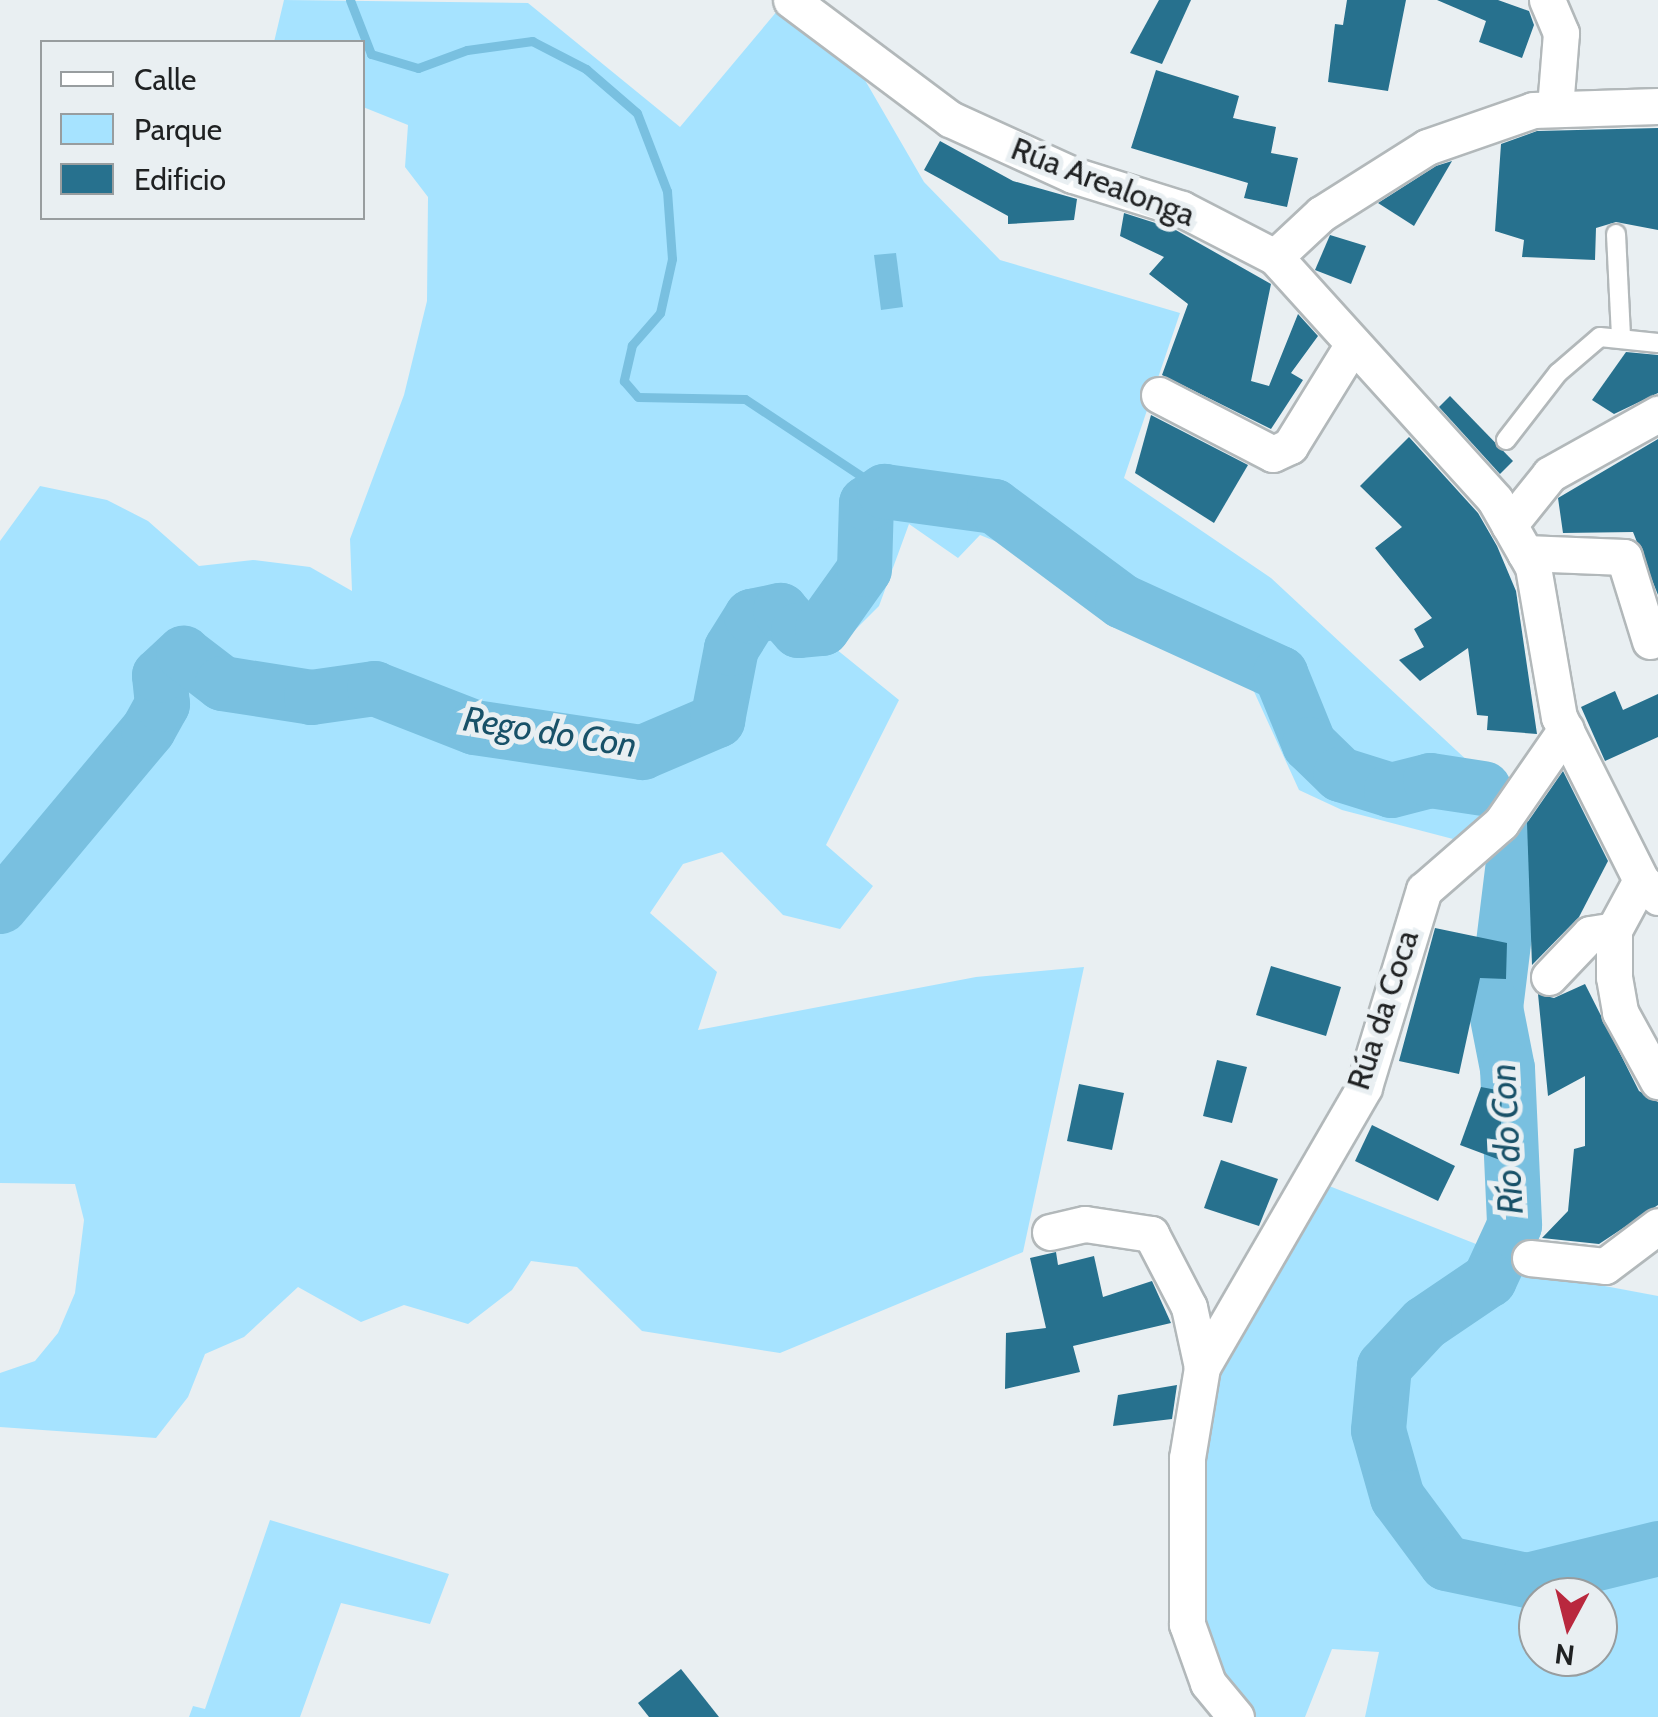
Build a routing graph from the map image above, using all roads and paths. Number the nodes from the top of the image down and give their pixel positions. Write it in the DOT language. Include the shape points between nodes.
graph roads {
  1 [pos="790,0"];
  2 [pos="1548,0"];
  3 [pos="1658,106"];
  4 [pos="1555,108"];
  5 [pos="1616,234"];
  6 [pos="1275,257"];
  7 [pos="1621,337"];
  8 [pos="1658,343"];
  9 [pos="1353,344"];
  10 [pos="1158,395"];
  11 [pos="1658,414"];
  12 [pos="1506,440"];
  13 [pos="1517,539"];
  14 [pos="1650,642"];
  15 [pos="1566,729"];
  16 [pos="1650,889"];
  17 [pos="1614,930"];
  18 [pos="1549,977"];
  19 [pos="1658,1081"];
  20 [pos="1658,1226"];
  21 [pos="1050,1232"];
  22 [pos="1530,1258"];
  23 [pos="1202,1368"];
  24 [pos="1236,1717"];
  1 -- 6 [label="street, Rúa Arealonga" via="950,119 1073,175 1182,209"];
  2 -- 4 [label="street" via="1561,34"];
  3 -- 4 [label="street"];
  4 -- 6 [label="street" via="1426,146 1321,214"];
  5 -- 7 [label="lane"];
  6 -- 9 [label="street, Rúa Arealonga"];
  7 -- 8 [label="lane"];
  7 -- 12 [label="lane" via="1600,337 1582,350"];
  9 -- 10 [label="street" via="1290,446 1272,454"];
  9 -- 13 [label="street, Rúa Arealonga"];
  11 -- 13 [label="street" via="1550,474"];
  13 -- 14 [label="street" via="1624,557"];
  13 -- 15 [label="street, Rúa Arealonga"];
  15 -- 16 [label="street, Rúa Arealonga"];
  15 -- 23 [label="street, Rúa da Coca" via="1501,823 1424,890 1364,1087"];
  16 -- 17 [label="street, Rúa Arealonga"];
  17 -- 18 [label="street" via="1590,934"];
  17 -- 19 [label="street" via="1620,1012"];
  20 -- 22 [label="street" via="1605,1266"];
  21 -- 23 [label="street, Rúa da Coca" via="1101,1224 1151,1234 1176,1270"];
  23 -- 24 [label="street, Rúa da Coca" via="1187,1458 1187,1624 1208,1683"];
}
